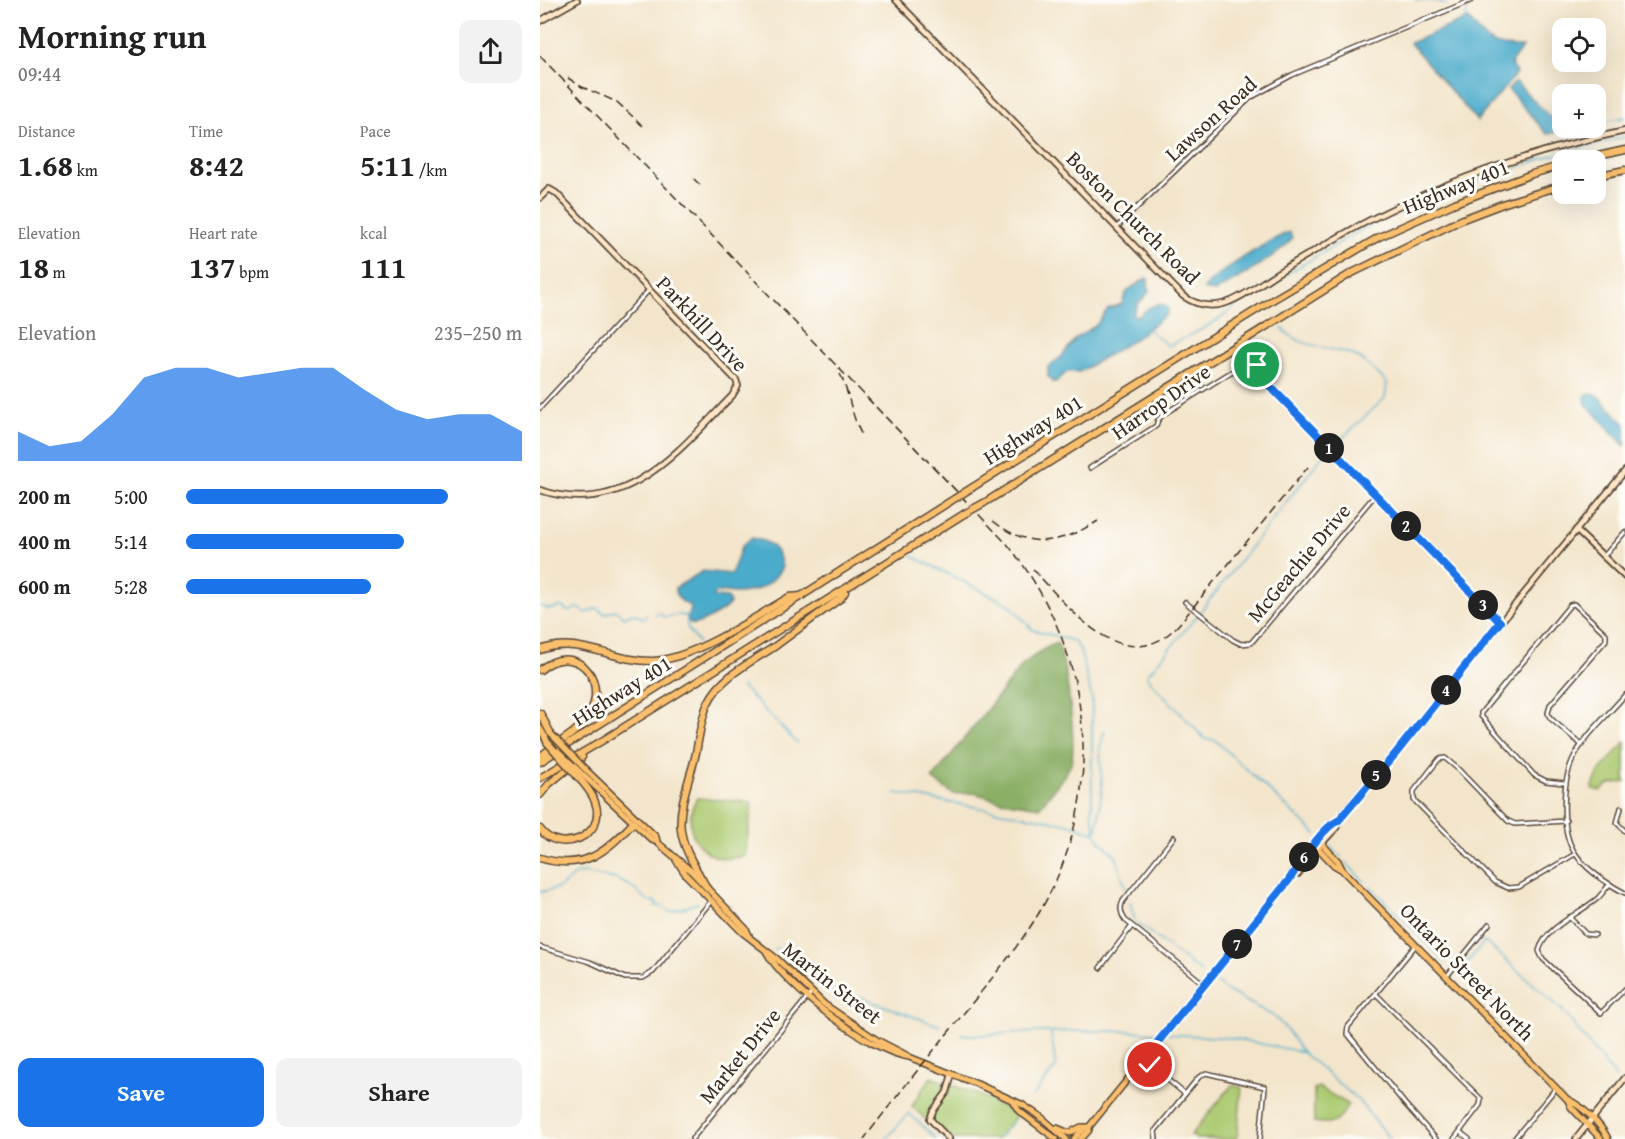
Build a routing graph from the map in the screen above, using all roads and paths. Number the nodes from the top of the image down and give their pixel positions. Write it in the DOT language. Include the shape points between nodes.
graph roads {
  1 [pos="577,0"];
  2 [pos="896,0"];
  3 [pos="1472,0"];
  4 [pos="540,21"];
  5 [pos="1625,130"];
  6 [pos="1625,150"];
  7 [pos="1606,154"];
  8 [pos="1552,168"];
  9 [pos="1625,170"];
  10 [pos="1606,174"];
  11 [pos="1552,188"];
  12 [pos="540,198"];
  13 [pos="1117,227"];
  14 [pos="649,290"];
  15 [pos="540,408"];
  16 [pos="1090,468"];
  17 [pos="1625,471"];
  18 [pos="540,490"];
  19 [pos="1375,495"];
  20 [pos="1576,530"];
  21 [pos="1625,532"];
  22 [pos="1604,556"];
  23 [pos="1625,577"];
  24 [pos="847,589"];
  25 [pos="802,596"];
  26 [pos="1185,602"];
  27 [pos="1500,622"];
  28 [pos="540,650"];
  29 [pos="540,670"];
  30 [pos="1625,695"];
  31 [pos="540,713"];
  32 [pos="541,729"];
  33 [pos="551,734"];
  34 [pos="544,737"];
  35 [pos="605,740"];
  36 [pos="1582,745"];
  37 [pos="540,757"];
  38 [pos="540,762"];
  39 [pos="581,773"];
  40 [pos="540,778"];
  41 [pos="1564,783"];
  42 [pos="540,795"];
  43 [pos="1621,808"];
  44 [pos="1566,821"];
  45 [pos="633,823"];
  46 [pos="540,829"];
  47 [pos="1625,831"];
  48 [pos="1174,837"];
  49 [pos="657,842"];
  50 [pos="1318,844"];
  51 [pos="1575,854"];
  52 [pos="540,858"];
  53 [pos="676,860"];
  54 [pos="1610,884"];
  55 [pos="706,886"];
  56 [pos="1625,893"];
  57 [pos="713,899"];
  58 [pos="1569,917"];
  59 [pos="1489,924"];
  60 [pos="1132,926"];
  61 [pos="1595,935"];
  62 [pos="1416,944"];
  63 [pos="540,947"];
  64 [pos="1100,968"];
  65 [pos="1447,976"];
  66 [pos="1204,984"];
  67 [pos="1625,989"];
  68 [pos="1376,994"];
  69 [pos="810,995"];
  70 [pos="1144,1060"];
  71 [pos="952,1074"];
  72 [pos="1625,1078"];
  73 [pos="1556,1088"];
  74 [pos="1185,1094"];
  75 [pos="1012,1101"];
  76 [pos="1590,1122"];
  77 [pos="1050,1125"];
  78 [pos="1087,1127"];
  79 [pos="1460,1132"];
  80 [pos="692,1139"];
  81 [pos="949,1139"];
  82 [pos="1056,1139"];
  83 [pos="1066,1139"];
  84 [pos="1074,1139"];
  85 [pos="1081,1139"];
  86 [pos="1156,1139"];
  87 [pos="1260,1139"];
  88 [pos="1436,1139"];
  89 [pos="1454,1139"];
  90 [pos="1468,1139"];
  91 [pos="1514,1139"];
  92 [pos="1576,1139"];
  93 [pos="1601,1139"];
  94 [pos="1608,1139"];
  1 -- 4 [label="street"];
  2 -- 13 [label="street, Boston Church Road"];
  3 -- 13 [label="street, Lawson Road" via="1260,92"];
  5 -- 13 [label="street, Boston Church Road" via="1555,147 1415,198 1358,226 1235,300 1217,305 1201,305 1183,296"];
  6 -- 7 [label="highway"];
  8 -- 25 [label="highway, Highway 401, bridge" via="1455,203 1380,237 1274,299"];
  9 -- 10 [label="highway"];
  11 -- 24 [label="highway, Highway 401, bridge" via="1463,219 1334,282"];
  12 -- 14 [label="street, Parkhill Drive" via="549,189 564,201"];
  14 -- 15 [label="street"];
  14 -- 18 [label="street, Parkhill Drive" via="736,381 737,389 673,455 628,486 612,494 588,497"];
  16 -- 19 [label="street, Harrop Drive" via="1231,372 1257,365 1262,378"];
  17 -- 20 [label="street"];
  19 -- 26 [label="street, McGeachie Drive" via="1251,643 1233,640"];
  19 -- 27 [label="street, Harrop Drive"];
  20 -- 22 [label="street"];
  20 -- 27 [label="street"];
  21 -- 22 [label="street"];
  22 -- 23 [label="street"];
  24 -- 35 [label="highway, Highway 401"];
  24 -- 55 [label="highway" via="841,598 725,681 709,702 680,820 684,847"];
  25 -- 28 [label="highway" via="789,597 697,649 664,660 638,660 574,645"];
  25 -- 38 [label="highway, Highway 401"];
  27 -- 50 [label="street"];
  29 -- 37 [label="highway" via="553,661 570,660 591,675 596,685 588,717"];
  30 -- 36 [label="street"];
  31 -- 33 [label="highway"];
  32 -- 33 [label="main road, Martin Street"];
  32 -- 34 [label="main road"];
  33 -- 39 [label="main road, Martin Street, bridge"];
  34 -- 39 [label="highway, bridge"];
  35 -- 40 [label="highway, Highway 401"];
  35 -- 42 [label="highway" via="560,774"];
  36 -- 41 [label="street"];
  36 -- 41 [label="street" via="1548,713 1606,640 1606,634 1574,604 1481,716 1534,775"];
  39 -- 45 [label="main road, Martin Street"];
  39 -- 46 [label="highway" via="596,803 594,827 584,837 566,842 550,840"];
  39 -- 49 [label="main road, Martin Street" via="656,837"];
  41 -- 44 [label="street"];
  43 -- 47 [label="street" via="1617,823"];
  44 -- 51 [label="street"];
  44 -- 51 [label="street" via="1508,821 1445,758 1439,759 1414,791 1414,800 1503,887 1519,887"];
  45 -- 49 [label="main road, Martin Street"];
  45 -- 52 [label="highway" via="610,847 593,857 562,862"];
  48 -- 60 [label="street" via="1121,903 1122,916"];
  49 -- 53 [label="main road, Martin Street"];
  50 -- 62 [label="main road, Ontario Street North"];
  50 -- 66 [label="main road" via="1298,874 1293,874"];
  51 -- 54 [label="street"];
  53 -- 55 [label="main road, Martin Street"];
  53 -- 57 [label="main road, Martin Street" via="686,875"];
  54 -- 56 [label="street"];
  54 -- 58 [label="street" via="1598,898"];
  55 -- 57 [label="main road, Martin Street"];
  57 -- 63 [label="street" via="653,972 643,978 625,978 590,962"];
  57 -- 69 [label="main road, Martin Street" via="746,929 773,964"];
  58 -- 61 [label="street" via="1586,934"];
  58 -- 67 [label="street" via="1542,943 1541,956 1601,1013"];
  59 -- 65 [label="street"];
  60 -- 64 [label="street"];
  60 -- 66 [label="street"];
  62 -- 65 [label="main road, Ontario Street North"];
  62 -- 68 [label="street"];
  65 -- 73 [label="main road, Ontario Street North"];
  66 -- 70 [label="main road"];
  68 -- 79 [label="street" via="1481,1099"];
  68 -- 88 [label="street" via="1347,1033"];
  69 -- 71 [label="main road, Martin Street" via="862,1036 899,1055"];
  69 -- 80 [label="street, Market Drive"];
  70 -- 74 [label="street"];
  70 -- 78 [label="main road"];
  71 -- 75 [label="main road, Martin Street"];
  71 -- 81 [label="street" via="944,1098 930,1116"];
  72 -- 76 [label="street"];
  73 -- 76 [label="main road, Ontario Street North"];
  73 -- 91 [label="street"];
  74 -- 86 [label="street" via="1155,1131"];
  74 -- 87 [label="street" via="1206,1073 1264,1086"];
  75 -- 77 [label="main road, Martin Street"];
  75 -- 82 [label="main road, Martin Street"];
  76 -- 92 [label="street"];
  76 -- 93 [label="main road, Ontario Street North"];
  76 -- 94 [label="main road, Ontario Street North"];
  77 -- 78 [label="main road" via="1070,1133"];
  77 -- 83 [label="main road, Martin Street"];
  78 -- 84 [label="main road"];
  78 -- 85 [label="main road" via="1089,1130"];
  79 -- 89 [label="street"];
  79 -- 90 [label="street"];
}
